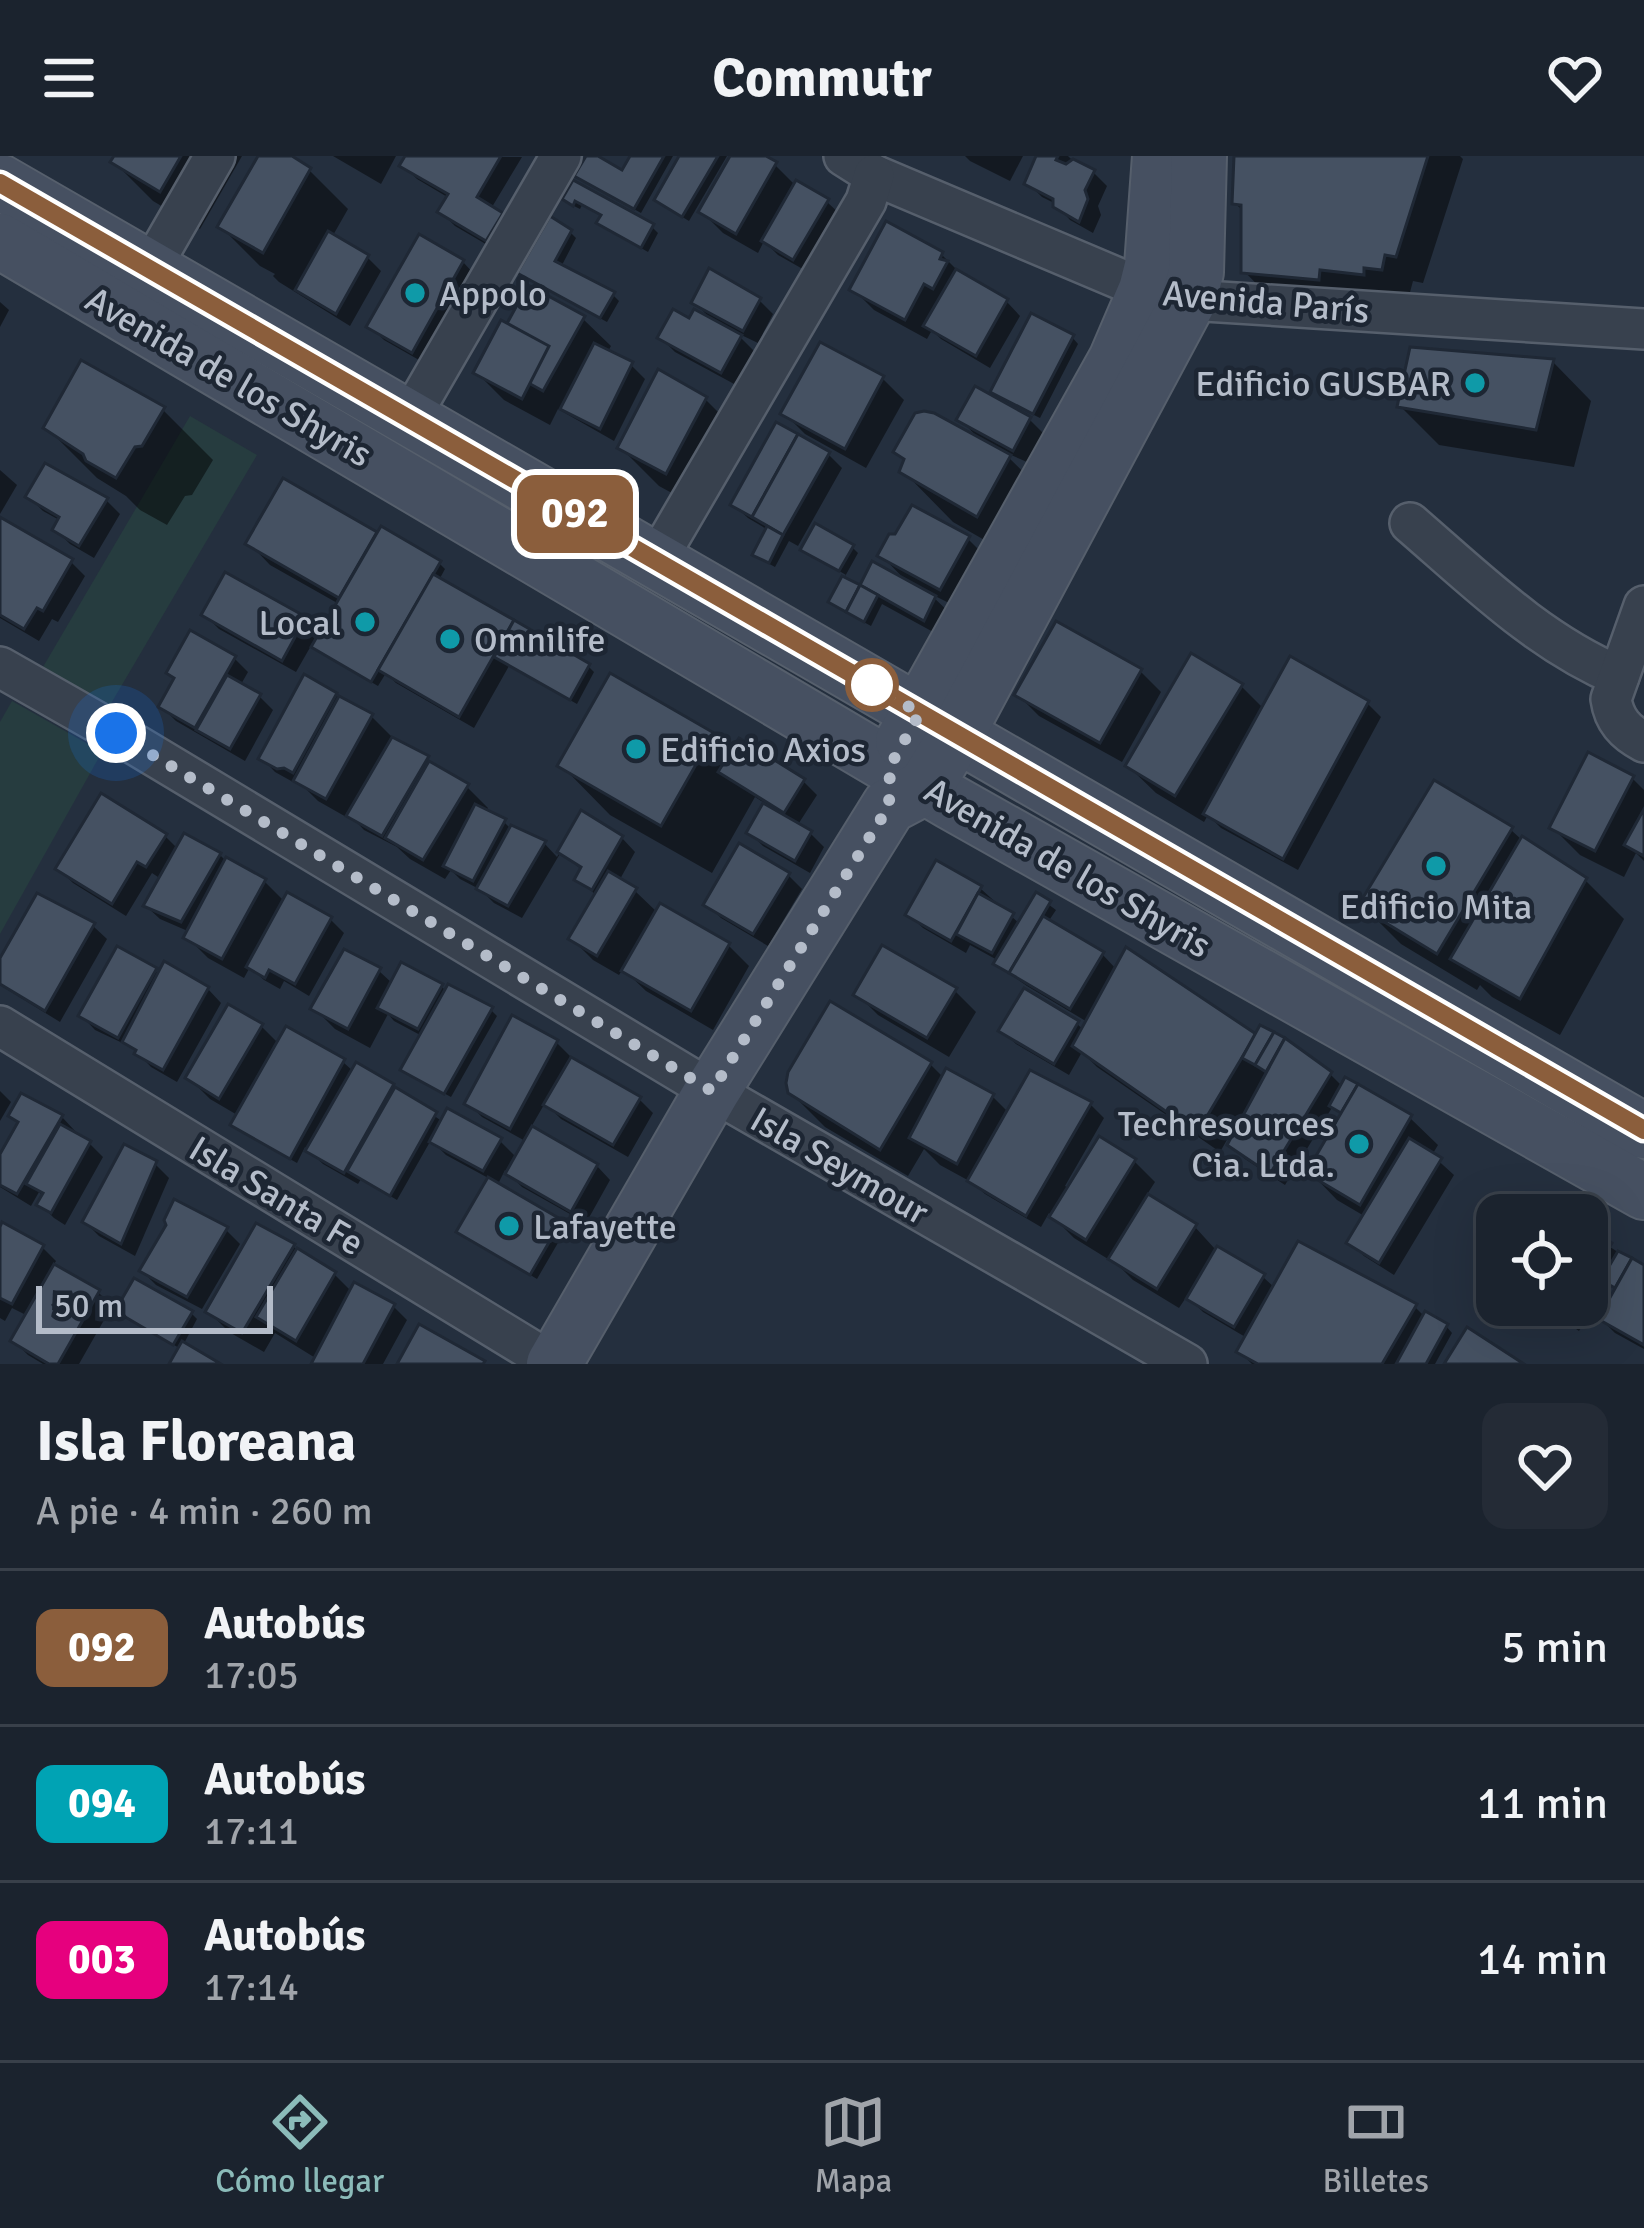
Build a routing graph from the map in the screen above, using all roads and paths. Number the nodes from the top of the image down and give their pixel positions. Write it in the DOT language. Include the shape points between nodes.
graph roads {
  1 [pos="215,156"];
  2 [pos="561,156"];
  3 [pos="1160,156"];
  4 [pos="1199,156"];
  5 [pos="859,165"];
  6 [pos="0,182"];
  7 [pos="0,241"];
  8 [pos="150,268"];
  9 [pos="1168,295"];
  10 [pos="1644,328"];
  11 [pos="409,418"];
  12 [pos="1410,523"];
  13 [pos="656,561"];
  14 [pos="1644,606"];
  15 [pos="0,667"];
  16 [pos="1618,676"];
  17 [pos="938,724"];
  18 [pos="1644,742"];
  19 [pos="901,786"];
  20 [pos="0,1026"];
  21 [pos="712,1091"];
  22 [pos="1644,1130"];
  23 [pos="1644,1192"];
  24 [pos="554,1364"];
  25 [pos="1187,1364"];
  1 -- 8 [label="street"];
  2 -- 11 [label="street"];
  3 -- 9 [label="main road" via="1152,266"];
  4 -- 9 [label="main road" via="1196,272"];
  5 -- 9 [label="street, Avenida París"];
  5 -- 13 [label="street" via="866,201"];
  6 -- 8 [label="main road, Avenida de los Shyris"];
  7 -- 19 [label="main road, Avenida de los Shyris"];
  8 -- 11 [label="main road, Avenida de los Shyris"];
  9 -- 10 [label="street, Avenida París"];
  9 -- 17 [label="main road"];
  11 -- 13 [label="main road, Avenida de los Shyris"];
  12 -- 16 [label="street" via="1537,631"];
  13 -- 17 [label="main road, Avenida de los Shyris"];
  14 -- 16 [label="street"];
  15 -- 21 [label="street, Isla Seymour"];
  16 -- 18 [label="street" via="1612,709"];
  17 -- 19 [label="main road"];
  17 -- 22 [label="main road, Avenida de los Shyris"];
  19 -- 21 [label="main road"];
  19 -- 23 [label="main road, Avenida de los Shyris"];
  20 -- 24 [label="street, Isla Santa Fe"];
  21 -- 24 [label="main road"];
  21 -- 25 [label="street, Isla Seymour"];
}
